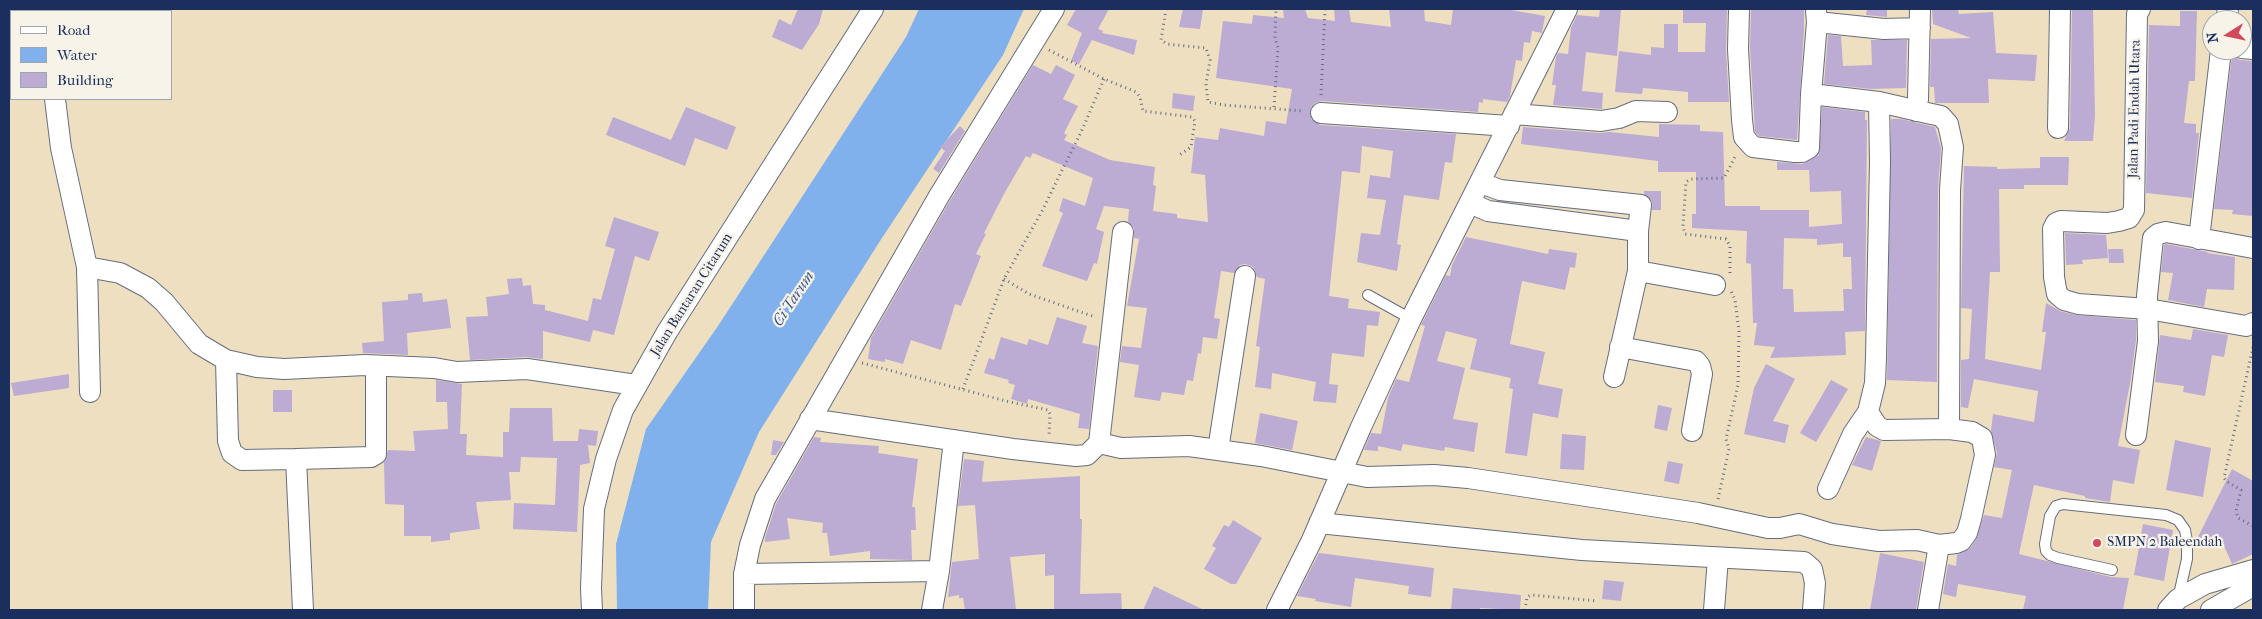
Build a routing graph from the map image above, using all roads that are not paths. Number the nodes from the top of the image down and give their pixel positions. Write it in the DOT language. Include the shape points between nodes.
graph roads {
  1 [pos="873,9"];
  2 [pos="1054,9"];
  3 [pos="1567,9"];
  4 [pos="1739,9"];
  5 [pos="2060,9"];
  6 [pos="2140,9"];
  7 [pos="1816,16"];
  8 [pos="1920,18"];
  9 [pos="2220,60"];
  10 [pos="1811,94"];
  11 [pos="55,100"];
  12 [pos="1879,102"];
  13 [pos="1668,112"];
  14 [pos="1916,112"];
  15 [pos="1321,113"];
  16 [pos="1512,120"];
  17 [pos="2058,128"];
  18 [pos="1481,182"];
  19 [pos="1470,203"];
  20 [pos="1638,231"];
  21 [pos="1123,232"];
  22 [pos="2199,239"];
  23 [pos="2253,248"];
  24 [pos="87,267"];
  25 [pos="1638,271"];
  26 [pos="1245,276"];
  27 [pos="1725,284"];
  28 [pos="1368,295"];
  29 [pos="2148,309"];
  30 [pos="1411,319"];
  31 [pos="2253,323"];
  32 [pos="1620,347"];
  33 [pos="226,360"];
  34 [pos="376,366"];
  35 [pos="1614,377"];
  36 [pos="636,386"];
  37 [pos="90,392"];
  38 [pos="1868,412"];
  39 [pos="810,419"];
  40 [pos="1949,429"];
  41 [pos="1692,431"];
  42 [pos="2136,435"];
  43 [pos="954,440"];
  44 [pos="1099,443"];
  45 [pos="1218,450"];
  46 [pos="296,459"];
  47 [pos="1341,474"];
  48 [pos="1828,489"];
  49 [pos="1319,523"];
  50 [pos="1938,545"];
  51 [pos="1718,558"];
  52 [pos="2112,570"];
  53 [pos="2253,570"];
  54 [pos="939,571"];
  55 [pos="744,574"];
  56 [pos="2253,586"];
  57 [pos="2173,605"];
  58 [pos="303,610"];
  59 [pos="592,610"];
  60 [pos="744,610"];
  61 [pos="932,610"];
  62 [pos="1278,610"];
  63 [pos="1714,610"];
  64 [pos="1813,610"];
  65 [pos="1928,610"];
  66 [pos="2211,610"];
  1 -- 36 [label="street, Jalan Bantaran Citarum"];
  2 -- 39 [label="street" via="939,196"];
  3 -- 16 [label="street"];
  4 -- 10 [label="street" via="1738,59 1744,137 1753,146 1806,151 1810,144"];
  5 -- 17 [label="street"];
  6 -- 29 [label="street, Jalan Padi Endah Utara" via="2137,14 2134,210 2129,218 2119,221 2056,223 2053,229 2054,277 2057,294 2064,300"];
  7 -- 8 [label="street" via="1884,29"];
  7 -- 10 [label="street"];
  8 -- 14 [label="street"];
  9 -- 22 [label="street"];
  10 -- 12 [label="street"];
  11 -- 24 [label="street" via="61,148"];
  12 -- 14 [label="street"];
  12 -- 38 [label="street" via="1876,358 1875,383"];
  13 -- 16 [label="street" via="1636,111 1601,121"];
  14 -- 40 [label="street" via="1941,116 1946,120 1953,147"];
  15 -- 16 [label="street"];
  16 -- 18 [label="street"];
  18 -- 19 [label="street"];
  18 -- 20 [label="street" via="1500,190 1642,205"];
  19 -- 20 [label="street" via="1488,211"];
  19 -- 30 [label="street"];
  20 -- 25 [label="street"];
  21 -- 44 [label="street"];
  22 -- 23 [label="street"];
  22 -- 29 [label="street" via="2166,232 2153,238"];
  24 -- 33 [label="street" via="120,273 148,288 200,344"];
  24 -- 37 [label="street"];
  25 -- 27 [label="street"];
  25 -- 32 [label="street"];
  26 -- 45 [label="street"];
  28 -- 30 [label="lane"];
  29 -- 31 [label="street" via="2246,326"];
  29 -- 42 [label="street" via="2148,341"];
  30 -- 47 [label="street"];
  32 -- 35 [label="street"];
  32 -- 41 [label="street" via="1696,361 1702,374"];
  33 -- 34 [label="street" via="284,369"];
  33 -- 46 [label="street" via="228,441 232,454 242,460"];
  34 -- 36 [label="street" via="457,372 527,369"];
  34 -- 46 [label="street" via="376,454 371,457"];
  36 -- 59 [label="street, Jalan Bantaran Citarum" via="623,410 606,459 594,509"];
  38 -- 40 [label="street" via="1877,426 1884,430"];
  38 -- 48 [label="street" via="1853,434"];
  39 -- 43 [label="street"];
  39 -- 55 [label="street" via="765,499"];
  40 -- 50 [label="street" via="1978,435 1984,444 1984,455 1967,533 1956,544"];
  43 -- 44 [label="street" via="1087,455"];
  43 -- 54 [label="street"];
  44 -- 45 [label="street" via="1121,448 1189,446"];
  45 -- 47 [label="street"];
  46 -- 58 [label="street"];
  47 -- 49 [label="street"];
  47 -- 50 [label="street" via="1468,478 1714,516 1768,528 1799,524 1832,534 1870,540 1918,540"];
  49 -- 51 [label="street" via="1565,548"];
  49 -- 62 [label="street"];
  50 -- 65 [label="street"];
  51 -- 63 [label="street"];
  51 -- 64 [label="street" via="1804,562 1814,576"];
  52 -- 57 [label="lane" via="2058,558 2046,551 2044,544 2050,516 2056,506 2063,504 2166,515 2178,520 2187,541 2185,567"];
  53 -- 57 [label="street" via="2205,584"];
  54 -- 55 [label="street"];
  54 -- 61 [label="street"];
  55 -- 60 [label="street"];
  56 -- 66 [label="street"];
}
